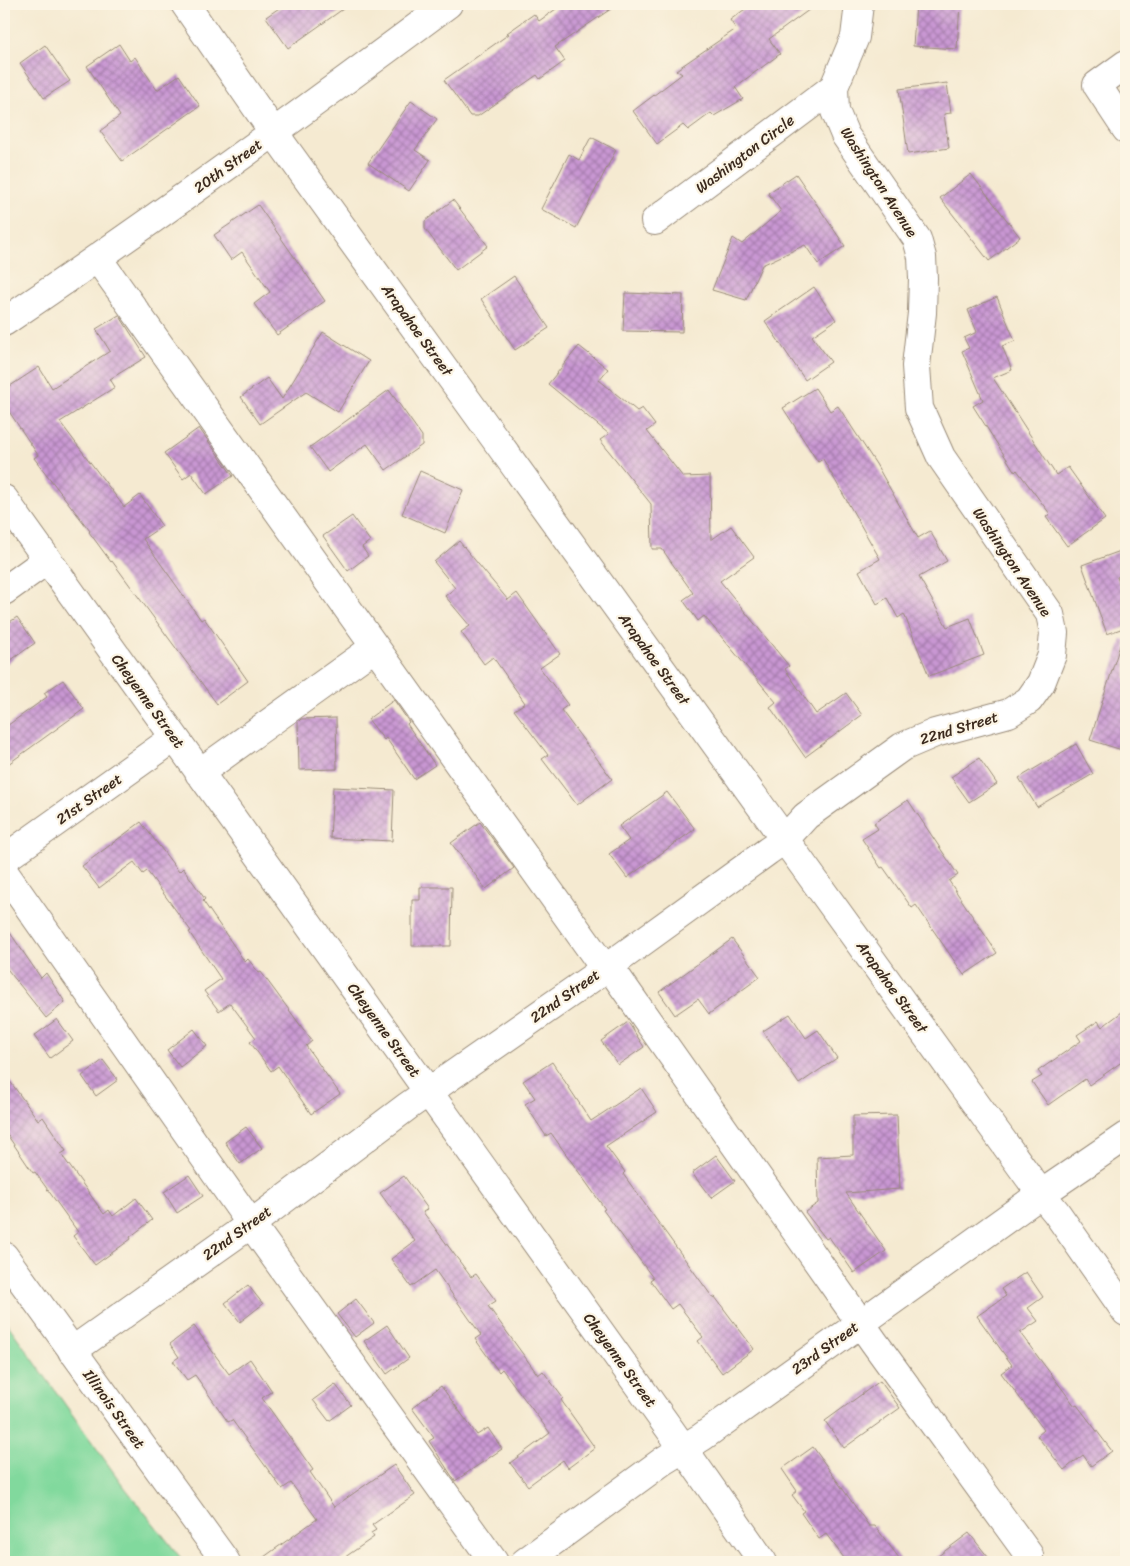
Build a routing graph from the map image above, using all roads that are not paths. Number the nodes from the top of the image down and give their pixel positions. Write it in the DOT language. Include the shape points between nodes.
graph roads {
  1 [pos="185,4"];
  2 [pos="448,4"];
  3 [pos="859,4"];
  4 [pos="1126,64"];
  5 [pos="834,87"];
  6 [pos="1126,129"];
  7 [pos="274,133"];
  8 [pos="655,221"];
  9 [pos="98,259"];
  10 [pos="4,322"];
  11 [pos="4,499"];
  12 [pos="47,560"];
  13 [pos="4,590"];
  14 [pos="375,647"];
  15 [pos="1052,655"];
  16 [pos="174,738"];
  17 [pos="199,773"];
  18 [pos="784,840"];
  19 [pos="4,859"];
  20 [pos="4,872"];
  21 [pos="607,967"];
  22 [pos="429,1092"];
  23 [pos="1126,1136"];
  24 [pos="1041,1194"];
  25 [pos="251,1224"];
  26 [pos="4,1256"];
  27 [pos="1126,1312"];
  28 [pos="861,1322"];
  29 [pos="72,1351"];
  30 [pos="684,1449"];
  31 [pos="1029,1555"];
  32 [pos="226,1562"];
  33 [pos="494,1562"];
  34 [pos="525,1562"];
  35 [pos="763,1562"];
  1 -- 7 [label="street, Arapahoe Street"];
  2 -- 7 [label="street, 20th Street"];
  3 -- 5 [label="street, Washington Avenue" via="855,37"];
  4 -- 6 [label="street" via="1097,85"];
  5 -- 8 [label="street, Washington Circle"];
  5 -- 15 [label="street, Washington Avenue" via="835,111 845,135 917,238 923,278 916,366 919,408 941,458 1050,614 1054,633"];
  7 -- 9 [label="street, 20th Street"];
  7 -- 18 [label="street, Arapahoe Street"];
  9 -- 10 [label="street, 20th Street"];
  9 -- 14 [label="street"];
  11 -- 12 [label="street, Cheyenne Street"];
  12 -- 13 [label="street"];
  12 -- 16 [label="street, Cheyenne Street"];
  14 -- 17 [label="street"];
  14 -- 21 [label="street"];
  15 -- 18 [label="street, 22nd Street" via="1041,683 1029,700 1009,713 935,733 902,747 806,816"];
  16 -- 17 [label="street, Cheyenne Street"];
  16 -- 19 [label="street, 21st Street"];
  17 -- 22 [label="street, Cheyenne Street"];
  18 -- 21 [label="street, 22nd Street"];
  18 -- 24 [label="street, Arapahoe Street"];
  20 -- 25 [label="street"];
  21 -- 22 [label="street, 22nd Street"];
  21 -- 28 [label="street"];
  22 -- 25 [label="street, 22nd Street"];
  22 -- 30 [label="street, Cheyenne Street"];
  23 -- 24 [label="street, 23rd Street"];
  24 -- 27 [label="street, Arapahoe Street"];
  24 -- 28 [label="street, 23rd Street"];
  25 -- 29 [label="street, 22nd Street"];
  25 -- 33 [label="street"];
  26 -- 29 [label="street, Illinois Street"];
  28 -- 30 [label="street, 23rd Street"];
  28 -- 31 [label="street"];
  29 -- 32 [label="street, Illinois Street"];
  30 -- 34 [label="street, 23rd Street"];
  30 -- 35 [label="street, Cheyenne Street"];
}
